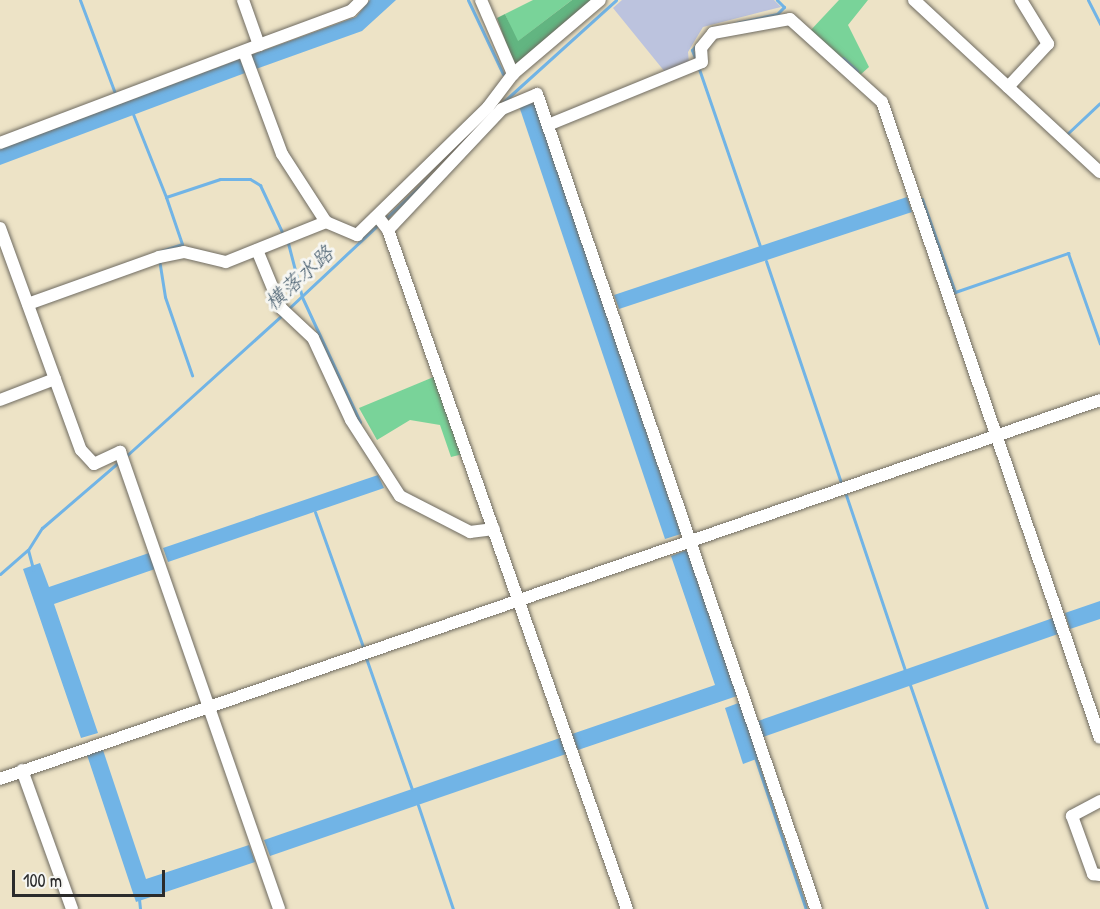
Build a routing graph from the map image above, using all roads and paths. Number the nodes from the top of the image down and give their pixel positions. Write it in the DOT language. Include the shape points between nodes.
graph roads {
  1 [pos="243,0"];
  2 [pos="362,0"];
  3 [pos="481,0"];
  4 [pos="600,0"];
  5 [pos="914,0"];
  6 [pos="1020,0"];
  7 [pos="259,45"];
  8 [pos="247,60"];
  9 [pos="513,74"];
  10 [pos="1008,87"];
  11 [pos="488,107"];
  12 [pos="496,119"];
  13 [pos="548,125"];
  14 [pos="0,143"];
  15 [pos="1100,172"];
  16 [pos="378,217"];
  17 [pos="326,222"];
  18 [pos="0,228"];
  19 [pos="388,230"];
  20 [pos="257,250"];
  21 [pos="28,304"];
  22 [pos="55,380"];
  23 [pos="0,400"];
  24 [pos="1100,400"];
  25 [pos="996,436"];
  26 [pos="494,529"];
  27 [pos="681,544"];
  28 [pos="520,599"];
  29 [pos="209,705"];
  30 [pos="1100,738"];
  31 [pos="22,770"];
  32 [pos="0,779"];
  33 [pos="1100,801"];
  34 [pos="1100,875"];
  35 [pos="72,909"];
  36 [pos="279,909"];
  37 [pos="627,909"];
  38 [pos="816,909"];
  1 -- 7 [label="street"];
  2 -- 7 [label="street" via="351,10"];
  3 -- 9 [label="street"];
  4 -- 9 [label="street"];
  5 -- 10 [label="street"];
  6 -- 10 [label="street" via="1048,44"];
  7 -- 8 [label="street"];
  8 -- 14 [label="street"];
  8 -- 17 [label="street" via="282,154"];
  9 -- 11 [label="street"];
  10 -- 15 [label="street"];
  11 -- 12 [label="street"];
  11 -- 16 [label="street"];
  12 -- 13 [label="street" via="502,109 537,94"];
  12 -- 19 [label="street"];
  13 -- 25 [label="street" via="698,64 701,48 713,33 790,19 882,102"];
  13 -- 27 [label="street"];
  16 -- 17 [label="street" via="357,235"];
  16 -- 19 [label="street"];
  17 -- 20 [label="street"];
  18 -- 21 [label="street"];
  19 -- 26 [label="street"];
  20 -- 21 [label="street" via="226,262 183,252 159,257"];
  20 -- 26 [label="street" via="283,312 313,338 400,496 471,532"];
  21 -- 22 [label="street"];
  22 -- 23 [label="street"];
  22 -- 29 [label="street" via="87,460 94,464 120,452"];
  24 -- 25 [label="street"];
  25 -- 27 [label="street"];
  25 -- 30 [label="street"];
  26 -- 28 [label="street"];
  27 -- 28 [label="street"];
  27 -- 38 [label="street" via="755,729"];
  28 -- 29 [label="street"];
  28 -- 37 [label="street"];
  29 -- 31 [label="street"];
  29 -- 36 [label="street"];
  31 -- 32 [label="street"];
  31 -- 35 [label="street"];
  33 -- 34 [label="street" via="1072,816 1093,874"];
}
